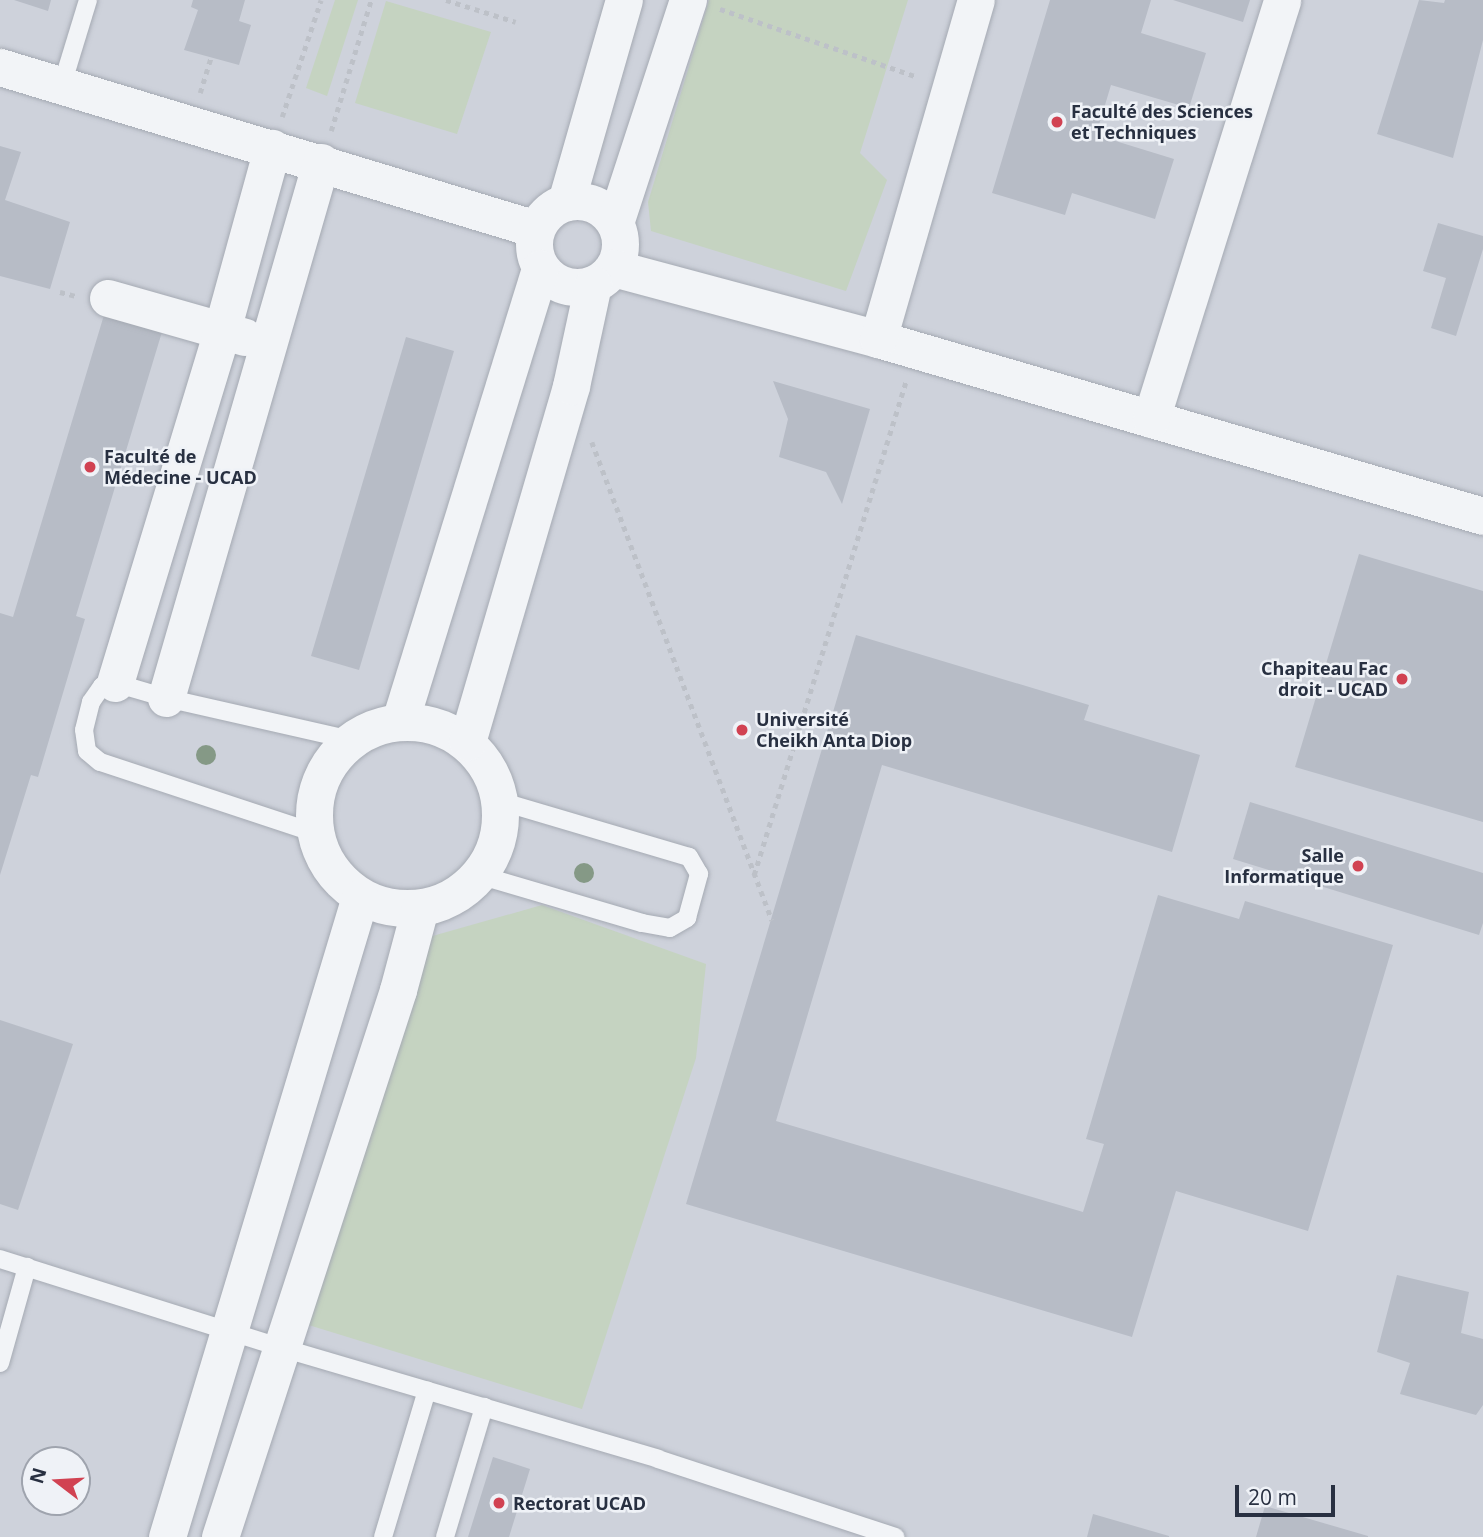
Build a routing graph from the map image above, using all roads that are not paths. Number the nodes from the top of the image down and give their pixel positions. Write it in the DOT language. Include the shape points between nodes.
graph roads {
  1 [pos="88,0"];
  2 [pos="624,0"];
  3 [pos="976,0"];
  4 [pos="1282,0"];
  5 [pos="698,2"];
  6 [pos="0,67"];
  7 [pos="62,85"];
  8 [pos="272,148"];
  9 [pos="321,162"];
  10 [pos="566,202"];
  11 [pos="615,223"];
  12 [pos="536,229"];
  13 [pos="540,268"];
  14 [pos="603,276"];
  15 [pos="108,298"];
  16 [pos="222,330"];
  17 [pos="878,339"];
  18 [pos="269,344"];
  19 [pos="1151,419"];
  20 [pos="194,421"];
  21 [pos="242,435"];
  22 [pos="1483,516"];
  23 [pos="152,568"];
  24 [pos="199,581"];
  25 [pos="115,683"];
  26 [pos="166,698"];
  27 [pos="400,721"];
  28 [pos="351,740"];
  29 [pos="467,742"];
  30 [pos="500,801"];
  31 [pos="315,833"];
  32 [pos="479,876"];
  33 [pos="360,897"];
  34 [pos="420,908"];
  35 [pos="0,1259"];
  36 [pos="27,1267"];
  37 [pos="230,1330"];
  38 [pos="282,1348"];
  39 [pos="0,1363"];
  40 [pos="428,1390"];
  41 [pos="484,1407"];
  42 [pos="167,1537"];
  43 [pos="220,1537"];
  44 [pos="383,1537"];
  45 [pos="445,1537"];
  46 [pos="895,1537"];
  1 -- 7 [label="lane"];
  2 -- 10 [label="street"];
  3 -- 17 [label="street"];
  4 -- 19 [label="street"];
  5 -- 11 [label="street"];
  6 -- 7 [label="street"];
  7 -- 8 [label="street"];
  8 -- 9 [label="street"];
  8 -- 16 [label="street"];
  9 -- 12 [label="street"];
  9 -- 18 [label="street"];
  10 -- 11 [label="street" via="594,204"];
  10 -- 12 [label="street" via="543,217"];
  11 -- 14 [label="street" via="620,246"];
  12 -- 13 [label="street" via="533,243"];
  13 -- 14 [label="street" via="564,286"];
  13 -- 27 [label="street"];
  14 -- 17 [label="street"];
  14 -- 29 [label="street"];
  15 -- 16 [label="street"];
  16 -- 18 [label="street"];
  16 -- 20 [label="street"];
  17 -- 19 [label="street"];
  18 -- 21 [label="street"];
  19 -- 22 [label="street"];
  20 -- 21 [label="street"];
  20 -- 23 [label="street"];
  21 -- 24 [label="street"];
  23 -- 24 [label="street"];
  23 -- 25 [label="street"];
  24 -- 26 [label="street"];
  25 -- 26 [label="lane"];
  25 -- 31 [label="lane" via="102,686 91,702 83,730 87,751 100,762"];
  26 -- 28 [label="lane"];
  27 -- 28 [label="street" via="374,727"];
  27 -- 29 [label="street" via="435,726"];
  28 -- 31 [label="street" via="333,758 320,781 314,806"];
  29 -- 30 [label="street" via="489,769"];
  30 -- 32 [label="street" via="500,828 493,853"];
  30 -- 32 [label="lane" via="690,857 699,874 687,918 670,928 642,923"];
  31 -- 33 [label="street" via="339,880"];
  32 -- 34 [label="street" via="442,902"];
  33 -- 34 [label="street" via="389,907"];
  33 -- 37 [label="street"];
  34 -- 38 [label="street"];
  35 -- 36 [label="lane"];
  36 -- 37 [label="lane"];
  36 -- 39 [label="lane"];
  37 -- 38 [label="lane"];
  37 -- 42 [label="street"];
  38 -- 40 [label="lane"];
  38 -- 43 [label="street"];
  40 -- 41 [label="lane"];
  40 -- 44 [label="lane"];
  41 -- 45 [label="lane"];
  41 -- 46 [label="lane"];
}
